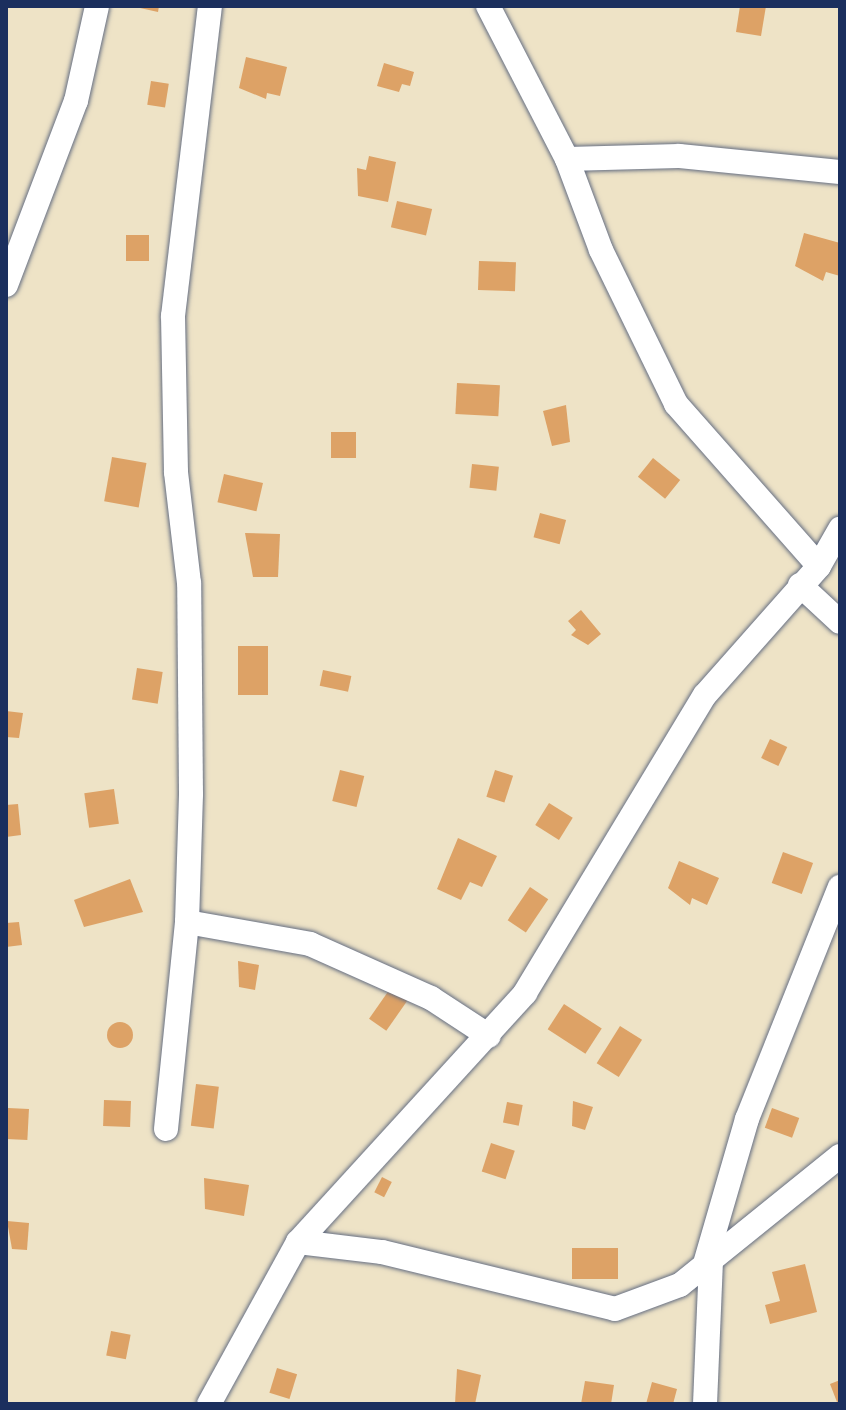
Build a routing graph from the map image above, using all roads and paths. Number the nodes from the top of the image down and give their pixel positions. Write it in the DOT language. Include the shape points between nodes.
graph roads {
  1 [pos="97,6"];
  2 [pos="210,6"];
  3 [pos="488,6"];
  4 [pos="567,159"];
  5 [pos="840,172"];
  6 [pos="6,285"];
  7 [pos="840,529"];
  8 [pos="819,566"];
  9 [pos="800,585"];
  10 [pos="840,622"];
  11 [pos="840,887"];
  12 [pos="187,922"];
  13 [pos="489,1036"];
  14 [pos="166,1129"];
  15 [pos="840,1156"];
  16 [pos="298,1242"];
  17 [pos="708,1265"];
  18 [pos="209,1404"];
  19 [pos="705,1404"];
  1 -- 6 [label="street" via="76,101"];
  2 -- 12 [label="street" via="173,316 176,472 189,583"];
  3 -- 4 [label="street"];
  4 -- 5 [label="street" via="679,156"];
  4 -- 8 [label="street" via="601,250 676,404"];
  7 -- 8 [label="street"];
  8 -- 9 [label="street"];
  9 -- 10 [label="street"];
  9 -- 13 [label="street" via="705,695 579,913"];
  11 -- 17 [label="street" via="747,1119"];
  12 -- 13 [label="street" via="310,944 431,998"];
  12 -- 14 [label="street"];
  13 -- 16 [label="street"];
  15 -- 17 [label="street"];
  16 -- 17 [label="street" via="382,1252 615,1309 641,1304"];
  16 -- 18 [label="street"];
  17 -- 19 [label="street"];
}
